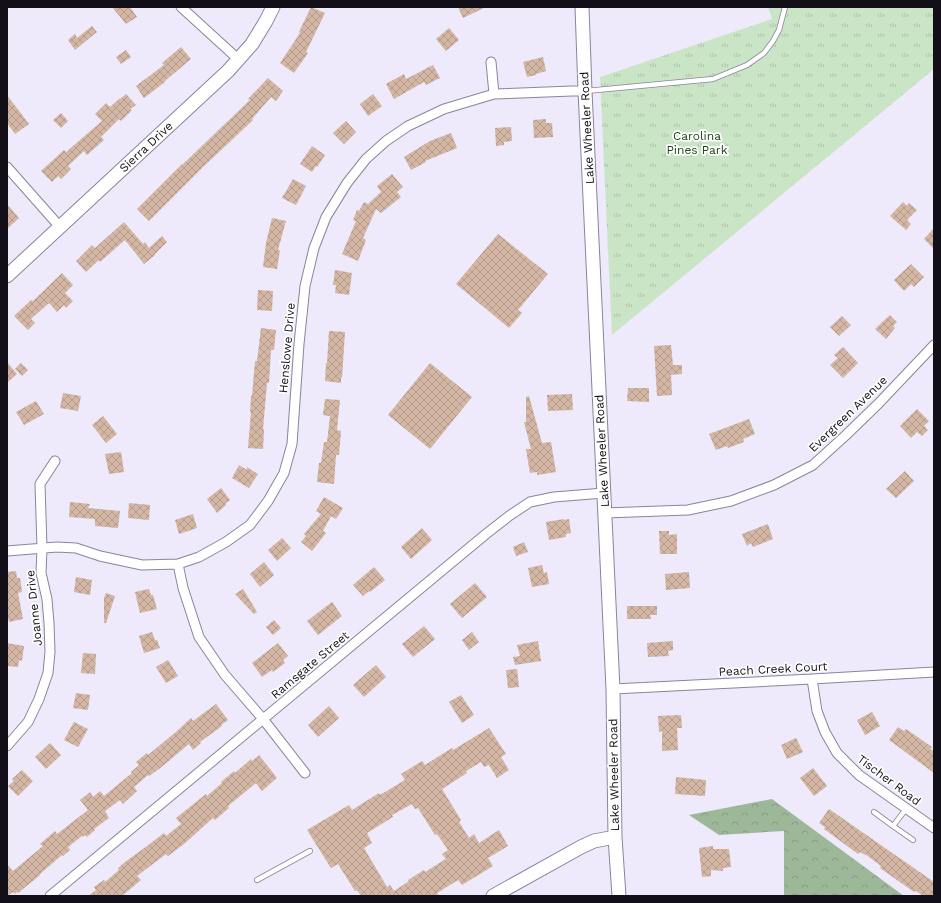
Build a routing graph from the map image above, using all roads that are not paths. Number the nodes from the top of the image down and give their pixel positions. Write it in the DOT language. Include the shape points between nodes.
graph roads {
  1 [pos="181,7"];
  2 [pos="273,7"];
  3 [pos="582,7"];
  4 [pos="785,7"];
  5 [pos="238,60"];
  6 [pos="491,62"];
  7 [pos="585,91"];
  8 [pos="494,94"];
  9 [pos="7,167"];
  10 [pos="60,228"];
  11 [pos="7,276"];
  12 [pos="934,345"];
  13 [pos="55,461"];
  14 [pos="604,493"];
  15 [pos="605,513"];
  16 [pos="42,548"];
  17 [pos="7,551"];
  18 [pos="178,564"];
  19 [pos="934,672"];
  20 [pos="812,679"];
  21 [pos="613,689"];
  22 [pos="263,719"];
  23 [pos="7,746"];
  24 [pos="305,772"];
  25 [pos="906,809"];
  26 [pos="874,812"];
  27 [pos="893,826"];
  28 [pos="934,828"];
  29 [pos="615,837"];
  30 [pos="913,840"];
  31 [pos="310,851"];
  32 [pos="256,880"];
  33 [pos="50,896"];
  34 [pos="493,896"];
  35 [pos="619,896"];
  1 -- 5 [label="street"];
  2 -- 5 [label="main road, Sierra Drive" via="252,44"];
  3 -- 7 [label="main road, Lake Wheeler Road"];
  4 -- 7 [label="lane" via="773,41 764,53 747,65 713,79"];
  5 -- 10 [label="main road, Sierra Drive"];
  6 -- 8 [label="street"];
  7 -- 8 [label="street, Henslowe Drive"];
  7 -- 14 [label="main road, Lake Wheeler Road"];
  8 -- 18 [label="street, Henslowe Drive" via="444,109 408,126 366,159 347,183 326,217 314,248 305,286 292,444 284,473 250,525 199,557"];
  9 -- 10 [label="street"];
  10 -- 11 [label="main road, Sierra Drive"];
  12 -- 15 [label="street, Evergreen Avenue" via="868,414 813,465 774,485 731,501 688,510"];
  13 -- 16 [label="street, Joanne Drive" via="40,484"];
  14 -- 15 [label="main road, Lake Wheeler Road"];
  14 -- 22 [label="street, Ramsgate Street" via="554,497 530,502 488,533"];
  15 -- 21 [label="main road, Lake Wheeler Road"];
  16 -- 17 [label="street, Henslowe Drive"];
  16 -- 18 [label="street, Henslowe Drive" via="76,548 142,565"];
  16 -- 23 [label="street, Joanne Drive" via="41,573 49,623 48,673 28,722"];
  18 -- 22 [label="street" via="199,637 225,675"];
  19 -- 20 [label="street, Peach Creek Court"];
  20 -- 21 [label="street, Peach Creek Court"];
  20 -- 25 [label="street, Tischer Road" via="817,711 837,753 859,775"];
  21 -- 29 [label="main road, Lake Wheeler Road"];
  22 -- 24 [label="street"];
  22 -- 33 [label="street, Ramsgate Street"];
  25 -- 27 [label="lane"];
  25 -- 28 [label="street, Tischer Road"];
  26 -- 27 [label="lane"];
  27 -- 30 [label="lane"];
  29 -- 34 [label="main road" via="581,848"];
  29 -- 35 [label="main road, Lake Wheeler Road"];
  31 -- 32 [label="lane"];
}
